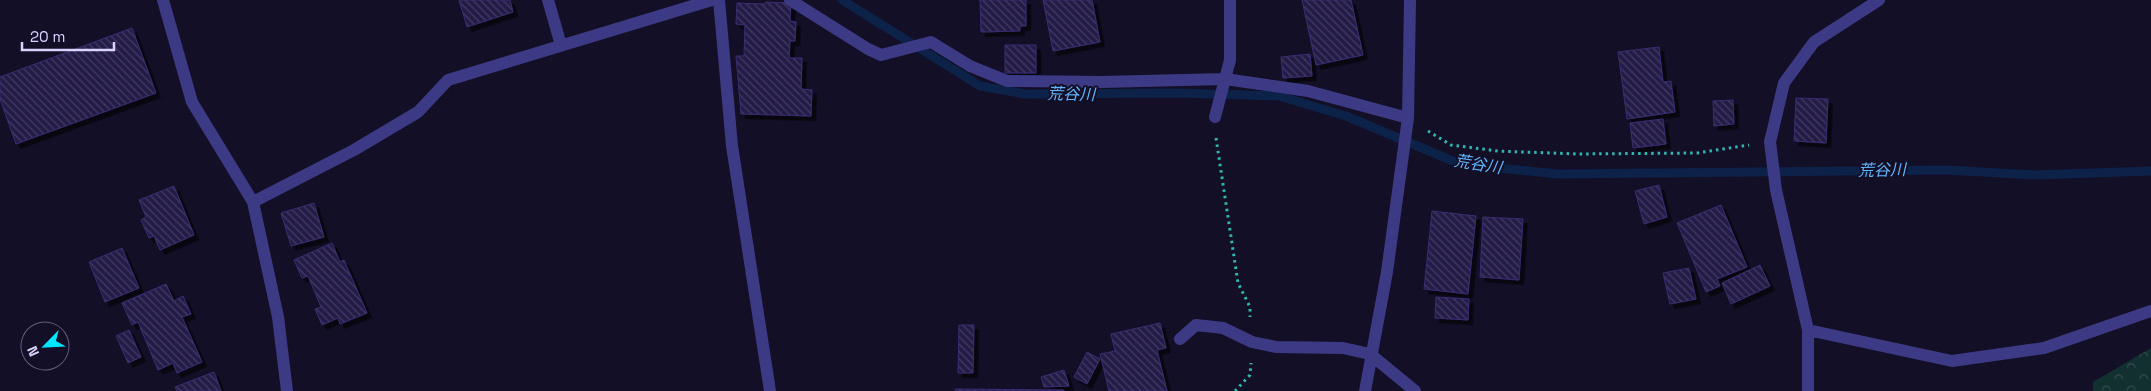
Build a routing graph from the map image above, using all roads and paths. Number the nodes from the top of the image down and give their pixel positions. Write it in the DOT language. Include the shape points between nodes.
graph roads {
  1 [pos="163,0"];
  2 [pos="548,0"];
  3 [pos="712,0"];
  4 [pos="718,0"];
  5 [pos="790,0"];
  6 [pos="1230,0"];
  7 [pos="1410,0"];
  8 [pos="1879,0"];
  9 [pos="561,45"];
  10 [pos="1225,79"];
  11 [pos="1214,117"];
  12 [pos="1408,118"];
  13 [pos="1770,142"];
  14 [pos="253,202"];
  15 [pos="2151,312"];
  16 [pos="1808,330"];
  17 [pos="1180,339"];
  18 [pos="1252,342"];
  19 [pos="1370,354"];
  20 [pos="287,391"];
  21 [pos="770,391"];
  22 [pos="1235,391"];
  23 [pos="1365,391"];
  24 [pos="1415,391"];
  25 [pos="1808,391"];
  1 -- 14 [label="street" via="192,102"];
  2 -- 9 [label="street"];
  3 -- 9 [label="street"];
  4 -- 21 [label="street" via="732,146"];
  5 -- 10 [label="street" via="881,55 931,42 970,66 1007,81"];
  6 -- 10 [label="street" via="1230,60"];
  7 -- 12 [label="street"];
  8 -- 13 [label="street" via="1814,42 1784,83"];
  9 -- 14 [label="street" via="448,80 418,112 354,150"];
  10 -- 11 [label="street"];
  10 -- 12 [label="street" via="1308,91"];
  11 -- 18 [label="path" via="1238,283 1250,307"];
  12 -- 13 [label="path" via="1451,145 1498,151 1697,153"];
  12 -- 19 [label="street" via="1387,272"];
  13 -- 16 [label="street" via="1776,190"];
  14 -- 20 [label="street" via="278,317"];
  15 -- 16 [label="street" via="2044,348 1952,361"];
  16 -- 25 [label="street"];
  17 -- 18 [label="street" via="1196,324 1223,328"];
  18 -- 19 [label="street" via="1276,347 1343,348"];
  18 -- 22 [label="path" via="1250,374"];
  19 -- 23 [label="street"];
  19 -- 24 [label="street"];
}
